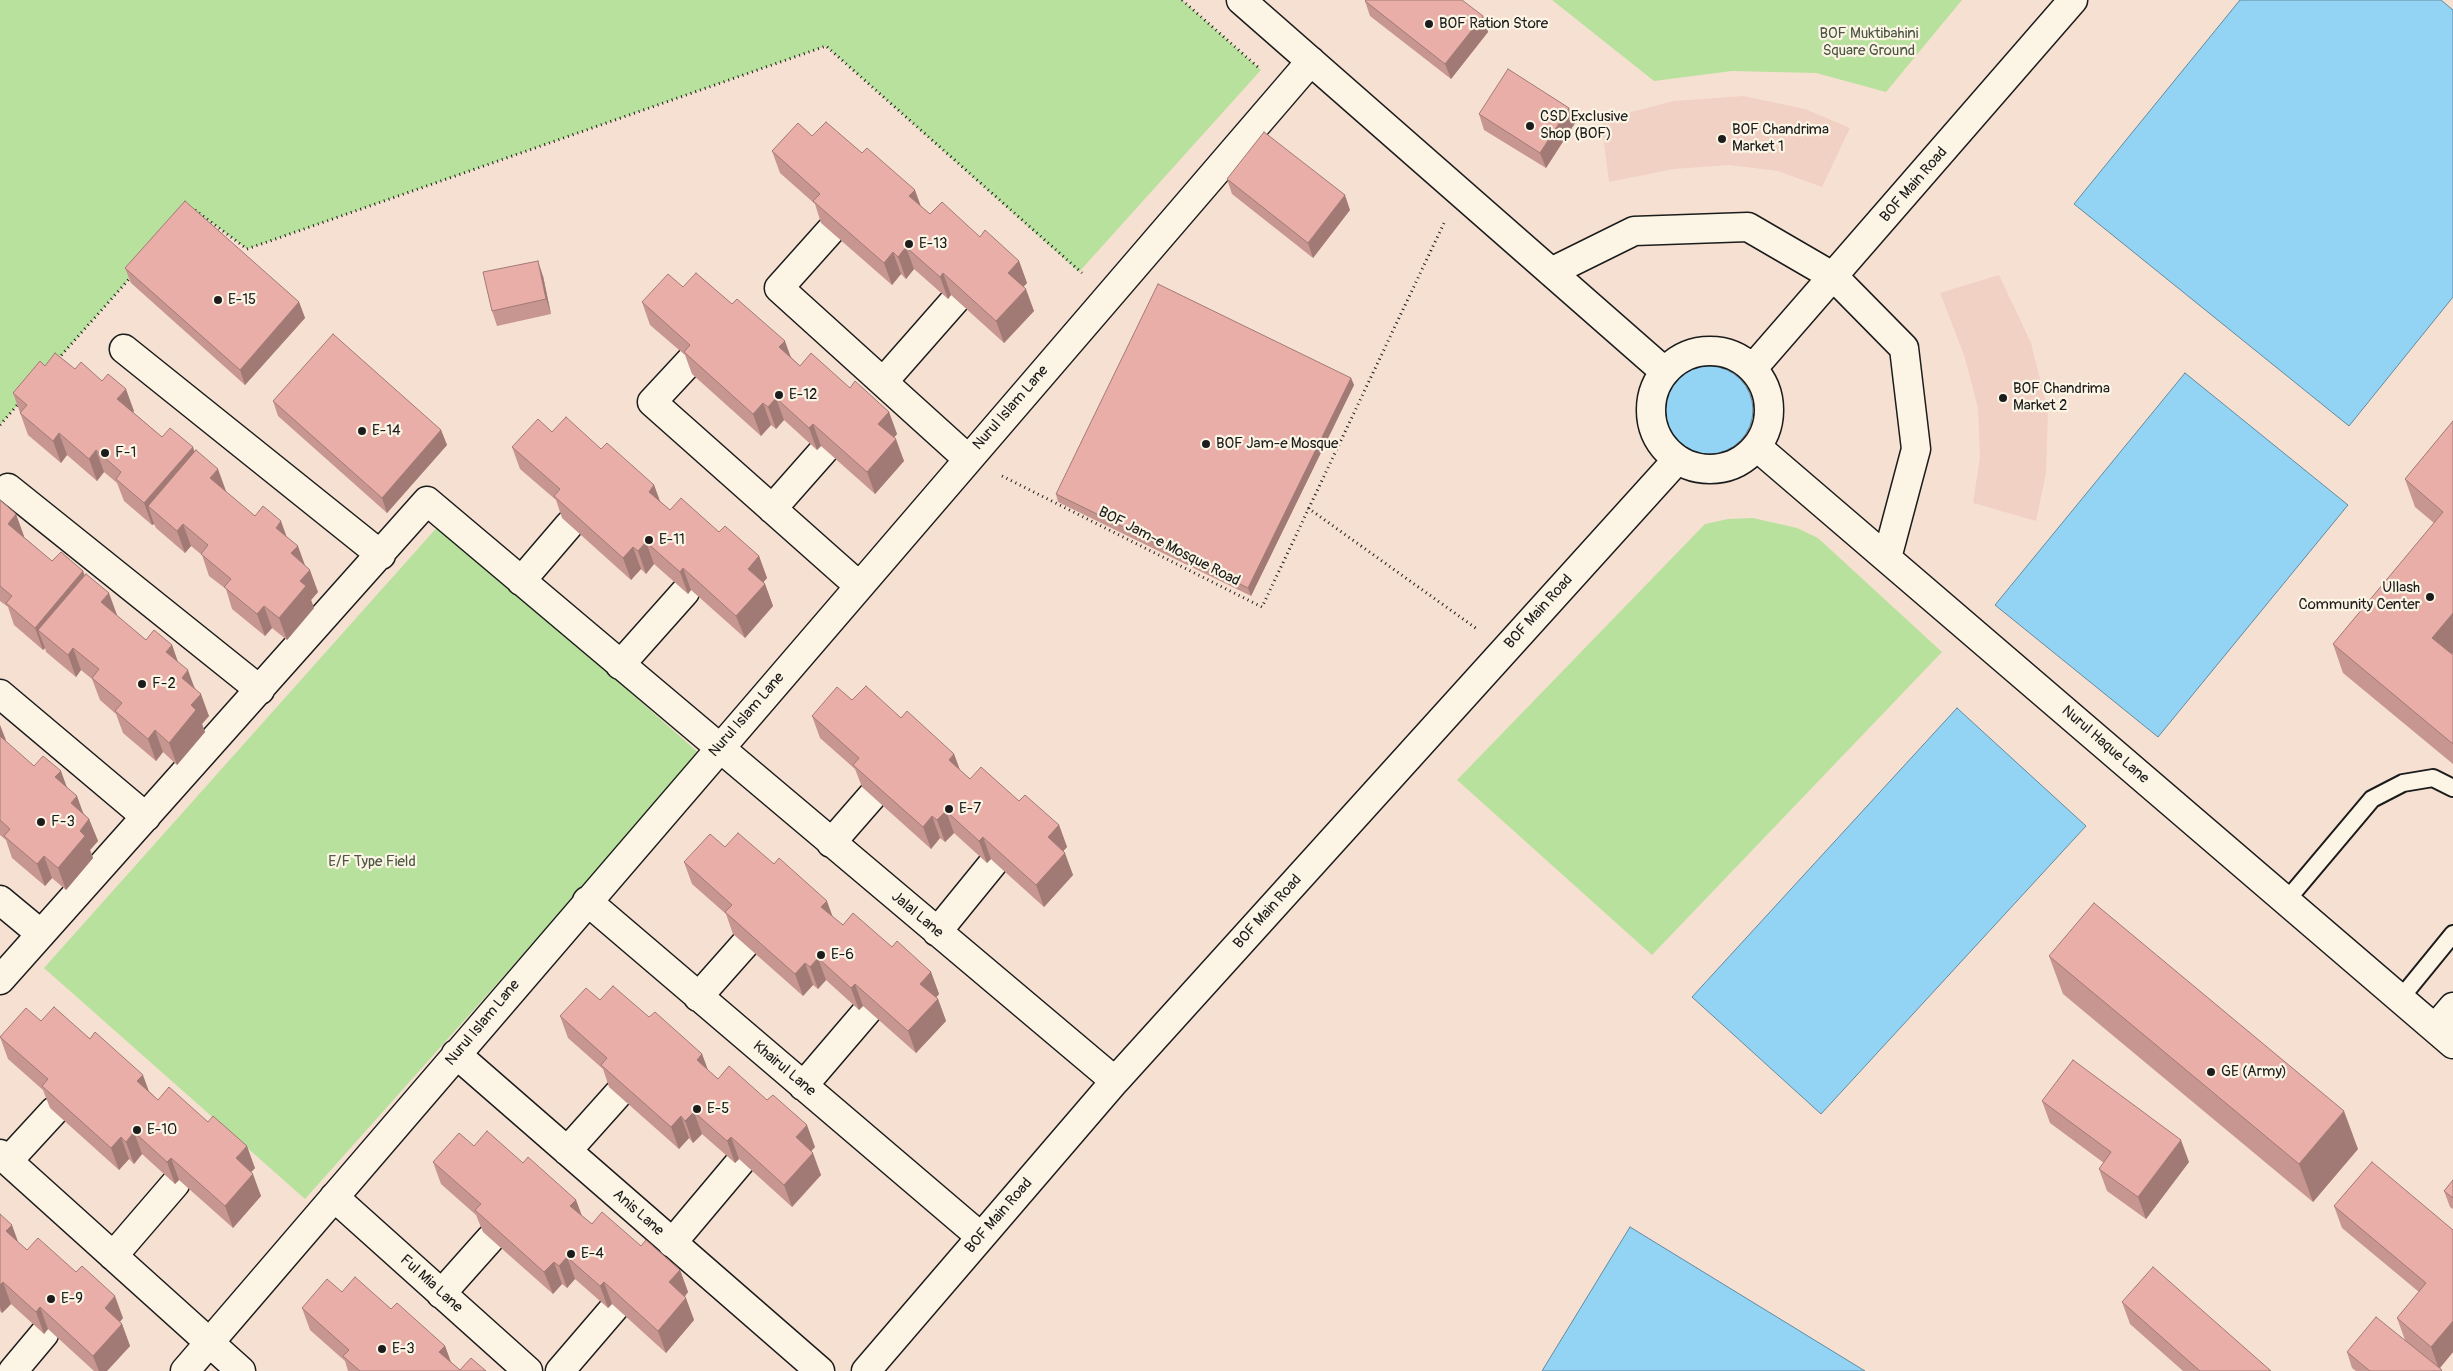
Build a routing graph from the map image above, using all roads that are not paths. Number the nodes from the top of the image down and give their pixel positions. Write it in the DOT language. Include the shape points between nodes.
graph roads {
  1 [pos="1241,0"];
  2 [pos="2073,0"];
  3 [pos="1311,61"];
  4 [pos="830,231"];
  5 [pos="1551,272"];
  6 [pos="1834,277"];
  7 [pos="956,299"];
  8 [pos="124,349"];
  9 [pos="691,360"];
  10 [pos="1752,368"];
  11 [pos="1664,371"];
  12 [pos="883,382"];
  13 [pos="1757,447"];
  14 [pos="825,449"];
  15 [pos="968,459"];
  16 [pos="1677,460"];
  17 [pos="8,488"];
  18 [pos="772,509"];
  19 [pos="569,525"];
  20 [pos="381,555"];
  21 [pos="1887,558"];
  22 [pos="521,581"];
  23 [pos="858,586"];
  24 [pos="685,592"];
  25 [pos="620,666"];
  26 [pos="260,690"];
  27 [pos="0,694"];
  28 [pos="718,748"];
  29 [pos="2453,788"];
  30 [pos="872,796"];
  31 [pos="146,817"];
  32 [pos="831,843"];
  33 [pos="994,862"];
  34 [pos="0,900"];
  35 [pos="587,901"];
  36 [pos="2286,901"];
  37 [pos="937,932"];
  38 [pos="41,934"];
  39 [pos="2453,934"];
  40 [pos="745,944"];
  41 [pos="0,980"];
  42 [pos="698,997"];
  43 [pos="2400,999"];
  44 [pos="2453,1007"];
  45 [pos="868,1010"];
  46 [pos="2444,1036"];
  47 [pos="456,1054"];
  48 [pos="1115,1081"];
  49 [pos="803,1086"];
  50 [pos="618,1094"];
  51 [pos="54,1112"];
  52 [pos="567,1151"];
  53 [pos="4,1157"];
  54 [pos="741,1160"];
  55 [pos="175,1184"];
  56 [pos="334,1197"];
  57 [pos="980,1237"];
  58 [pos="490,1239"];
  59 [pos="672,1243"];
  60 [pos="113,1256"];
  61 [pos="442,1294"];
  62 [pos="615,1307"];
  63 [pos="44,1334"];
  64 [pos="210,1342"];
  65 [pos="13,1371"];
  66 [pos="186,1371"];
  67 [pos="241,1371"];
  68 [pos="528,1371"];
  69 [pos="560,1371"];
  70 [pos="820,1371"];
  71 [pos="866,1371"];
  1 -- 3 [label="street"];
  2 -- 6 [label="street, BOF Main Road"];
  3 -- 5 [label="street"];
  3 -- 15 [label="street, Nurul Islam Lane"];
  4 -- 12 [label="street" via="779,288"];
  5 -- 6 [label="street" via="1634,231 1748,227"];
  5 -- 11 [label="street"];
  6 -- 10 [label="street, BOF Main Road"];
  6 -- 21 [label="street" via="1904,348 1916,449"];
  7 -- 12 [label="street"];
  8 -- 20 [label="street"];
  9 -- 18 [label="street" via="652,402"];
  10 -- 11 [label="street" via="1736,357 1717,351 1697,352 1679,359"];
  10 -- 13 [label="street" via="1763,382 1768,398 1766,432"];
  11 -- 16 [label="street" via="1653,389 1650,409 1662,446"];
  12 -- 15 [label="street"];
  13 -- 16 [label="street" via="1745,459 1729,467 1711,470"];
  13 -- 21 [label="street, Nurul Haque Lane"];
  14 -- 18 [label="street"];
  15 -- 23 [label="street, Nurul Islam Lane"];
  16 -- 48 [label="street, BOF Main Road"];
  17 -- 26 [label="street"];
  18 -- 23 [label="street"];
  19 -- 22 [label="street"];
  20 -- 22 [label="street, Jalal Lane" via="426,501"];
  20 -- 26 [label="street"];
  21 -- 36 [label="street, Nurul Haque Lane"];
  22 -- 25 [label="street, Jalal Lane"];
  23 -- 28 [label="street, Nurul Islam Lane"];
  24 -- 25 [label="street"];
  25 -- 28 [label="street, Jalal Lane"];
  26 -- 31 [label="street"];
  27 -- 31 [label="street"];
  28 -- 32 [label="street, Jalal Lane"];
  28 -- 35 [label="street, Nurul Islam Lane"];
  29 -- 36 [label="lane" via="2433,778 2403,783 2372,799"];
  30 -- 32 [label="street"];
  31 -- 38 [label="street"];
  32 -- 37 [label="street, Jalal Lane"];
  33 -- 37 [label="street"];
  34 -- 38 [label="street"];
  35 -- 42 [label="street, Khairul Lane"];
  35 -- 47 [label="street, Nurul Islam Lane"];
  36 -- 43 [label="street, Nurul Haque Lane"];
  37 -- 48 [label="street, Jalal Lane"];
  38 -- 41 [label="street"];
  39 -- 43 [label="lane"];
  40 -- 42 [label="street"];
  42 -- 49 [label="street, Khairul Lane"];
  43 -- 46 [label="street, Nurul Haque Lane"];
  44 -- 46 [label="street"];
  45 -- 49 [label="street"];
  47 -- 52 [label="street, Anis Lane"];
  47 -- 56 [label="street, Nurul Islam Lane"];
  48 -- 57 [label="street, BOF Main Road"];
  49 -- 57 [label="street, Khairul Lane"];
  50 -- 52 [label="street"];
  51 -- 53 [label="street"];
  52 -- 59 [label="street, Anis Lane"];
  53 -- 60 [label="street"];
  54 -- 59 [label="street"];
  55 -- 60 [label="street"];
  56 -- 61 [label="street, Ful Mia Lane"];
  56 -- 64 [label="street, Nurul Islam Lane"];
  57 -- 71 [label="street, BOF Main Road"];
  58 -- 61 [label="street"];
  59 -- 70 [label="street, Anis Lane"];
  60 -- 64 [label="street"];
  61 -- 68 [label="street, Ful Mia Lane"];
  62 -- 69 [label="street"];
  63 -- 65 [label="street"];
  64 -- 66 [label="street, Nurul Islam Lane"];
  64 -- 67 [label="street"];
}
